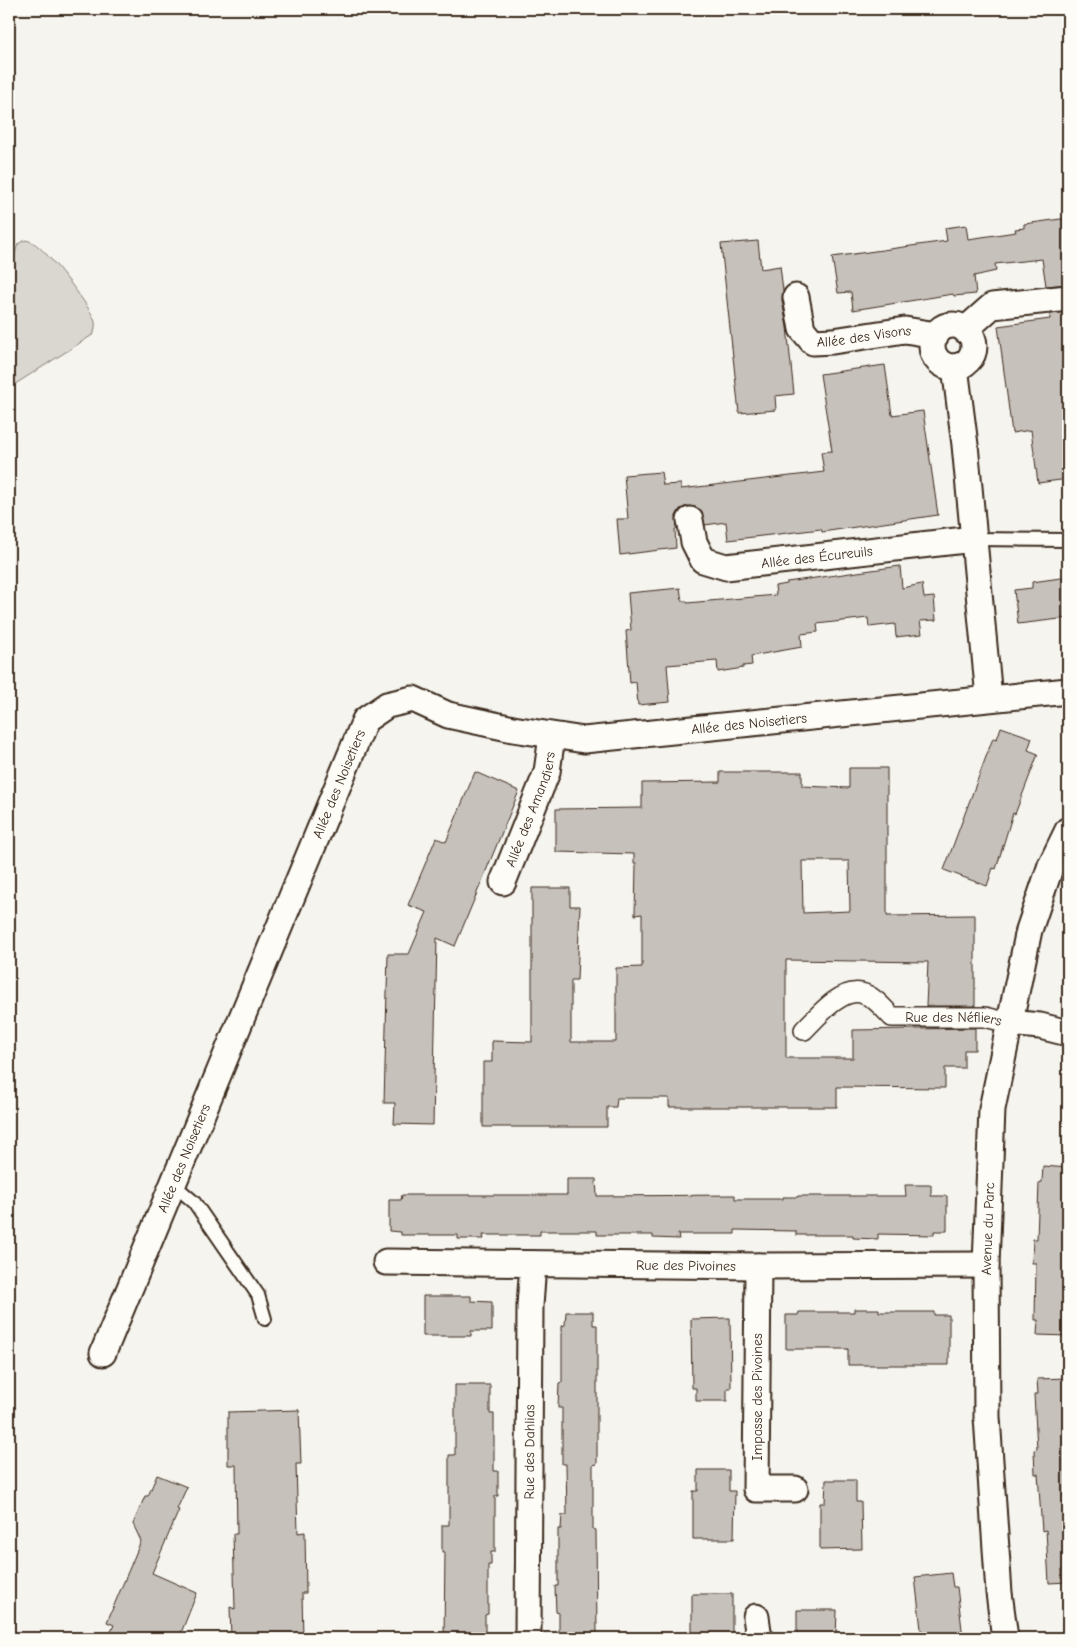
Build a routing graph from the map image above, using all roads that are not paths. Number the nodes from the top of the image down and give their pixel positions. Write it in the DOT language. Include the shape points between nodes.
graph roads {
  1 [pos="796,296"];
  2 [pos="1068,298"];
  3 [pos="965,330"];
  4 [pos="936,335"];
  5 [pos="955,367"];
  6 [pos="690,520"];
  7 [pos="974,539"];
  8 [pos="1068,540"];
  9 [pos="1068,691"];
  10 [pos="989,698"];
  11 [pos="552,736"];
  12 [pos="1068,830"];
  13 [pos="503,882"];
  14 [pos="1009,1023"];
  15 [pos="804,1030"];
  16 [pos="1068,1033"];
  17 [pos="173,1184"];
  18 [pos="386,1262"];
  19 [pos="533,1264"];
  20 [pos="986,1265"];
  21 [pos="758,1266"];
  22 [pos="265,1319"];
  23 [pos="103,1353"];
  24 [pos="795,1489"];
  25 [pos="528,1638"];
  26 [pos="1005,1638"];
  1 -- 4 [label="street, Allée des Visons" via="802,329 813,342 905,330"];
  2 -- 3 [label="street" via="992,306"];
  3 -- 4 [label="street" via="947,326"];
  3 -- 5 [label="street" via="971,337 972,355"];
  4 -- 5 [label="street" via="932,347 934,356 940,364"];
  5 -- 7 [label="street"];
  6 -- 7 [label="street, Allée des Écureuils" via="694,542 703,560 726,567"];
  7 -- 8 [label="lane"];
  7 -- 10 [label="street"];
  9 -- 10 [label="street, Allée des Noisetiers"];
  10 -- 11 [label="street, Allée des Noisetiers" via="625,737 584,740"];
  11 -- 13 [label="street, Allée des Amandiers" via="547,772"];
  11 -- 17 [label="street, Allée des Noisetiers" via="448,715 413,699 387,705 365,720"];
  12 -- 14 [label="street, Avenue du Parc" via="1051,864 1029,930"];
  14 -- 15 [label="street, Rue des Néfliers" via="985,1017 892,1017 875,1000 860,992 844,996 828,1006"];
  14 -- 16 [label="street"];
  14 -- 20 [label="street, Avenue du Parc" via="992,1109"];
  17 -- 22 [label="lane" via="194,1202 258,1295"];
  17 -- 23 [label="street, Allée des Noisetiers"];
  18 -- 19 [label="street, Rue des Pivoines"];
  19 -- 21 [label="street, Rue des Pivoines"];
  19 -- 25 [label="street, Rue des Dahlias"];
  20 -- 21 [label="street, Rue des Pivoines"];
  20 -- 26 [label="street, Avenue du Parc" via="987,1418"];
  21 -- 24 [label="street, Impasse des Pivoines" via="756,1489"];
}
